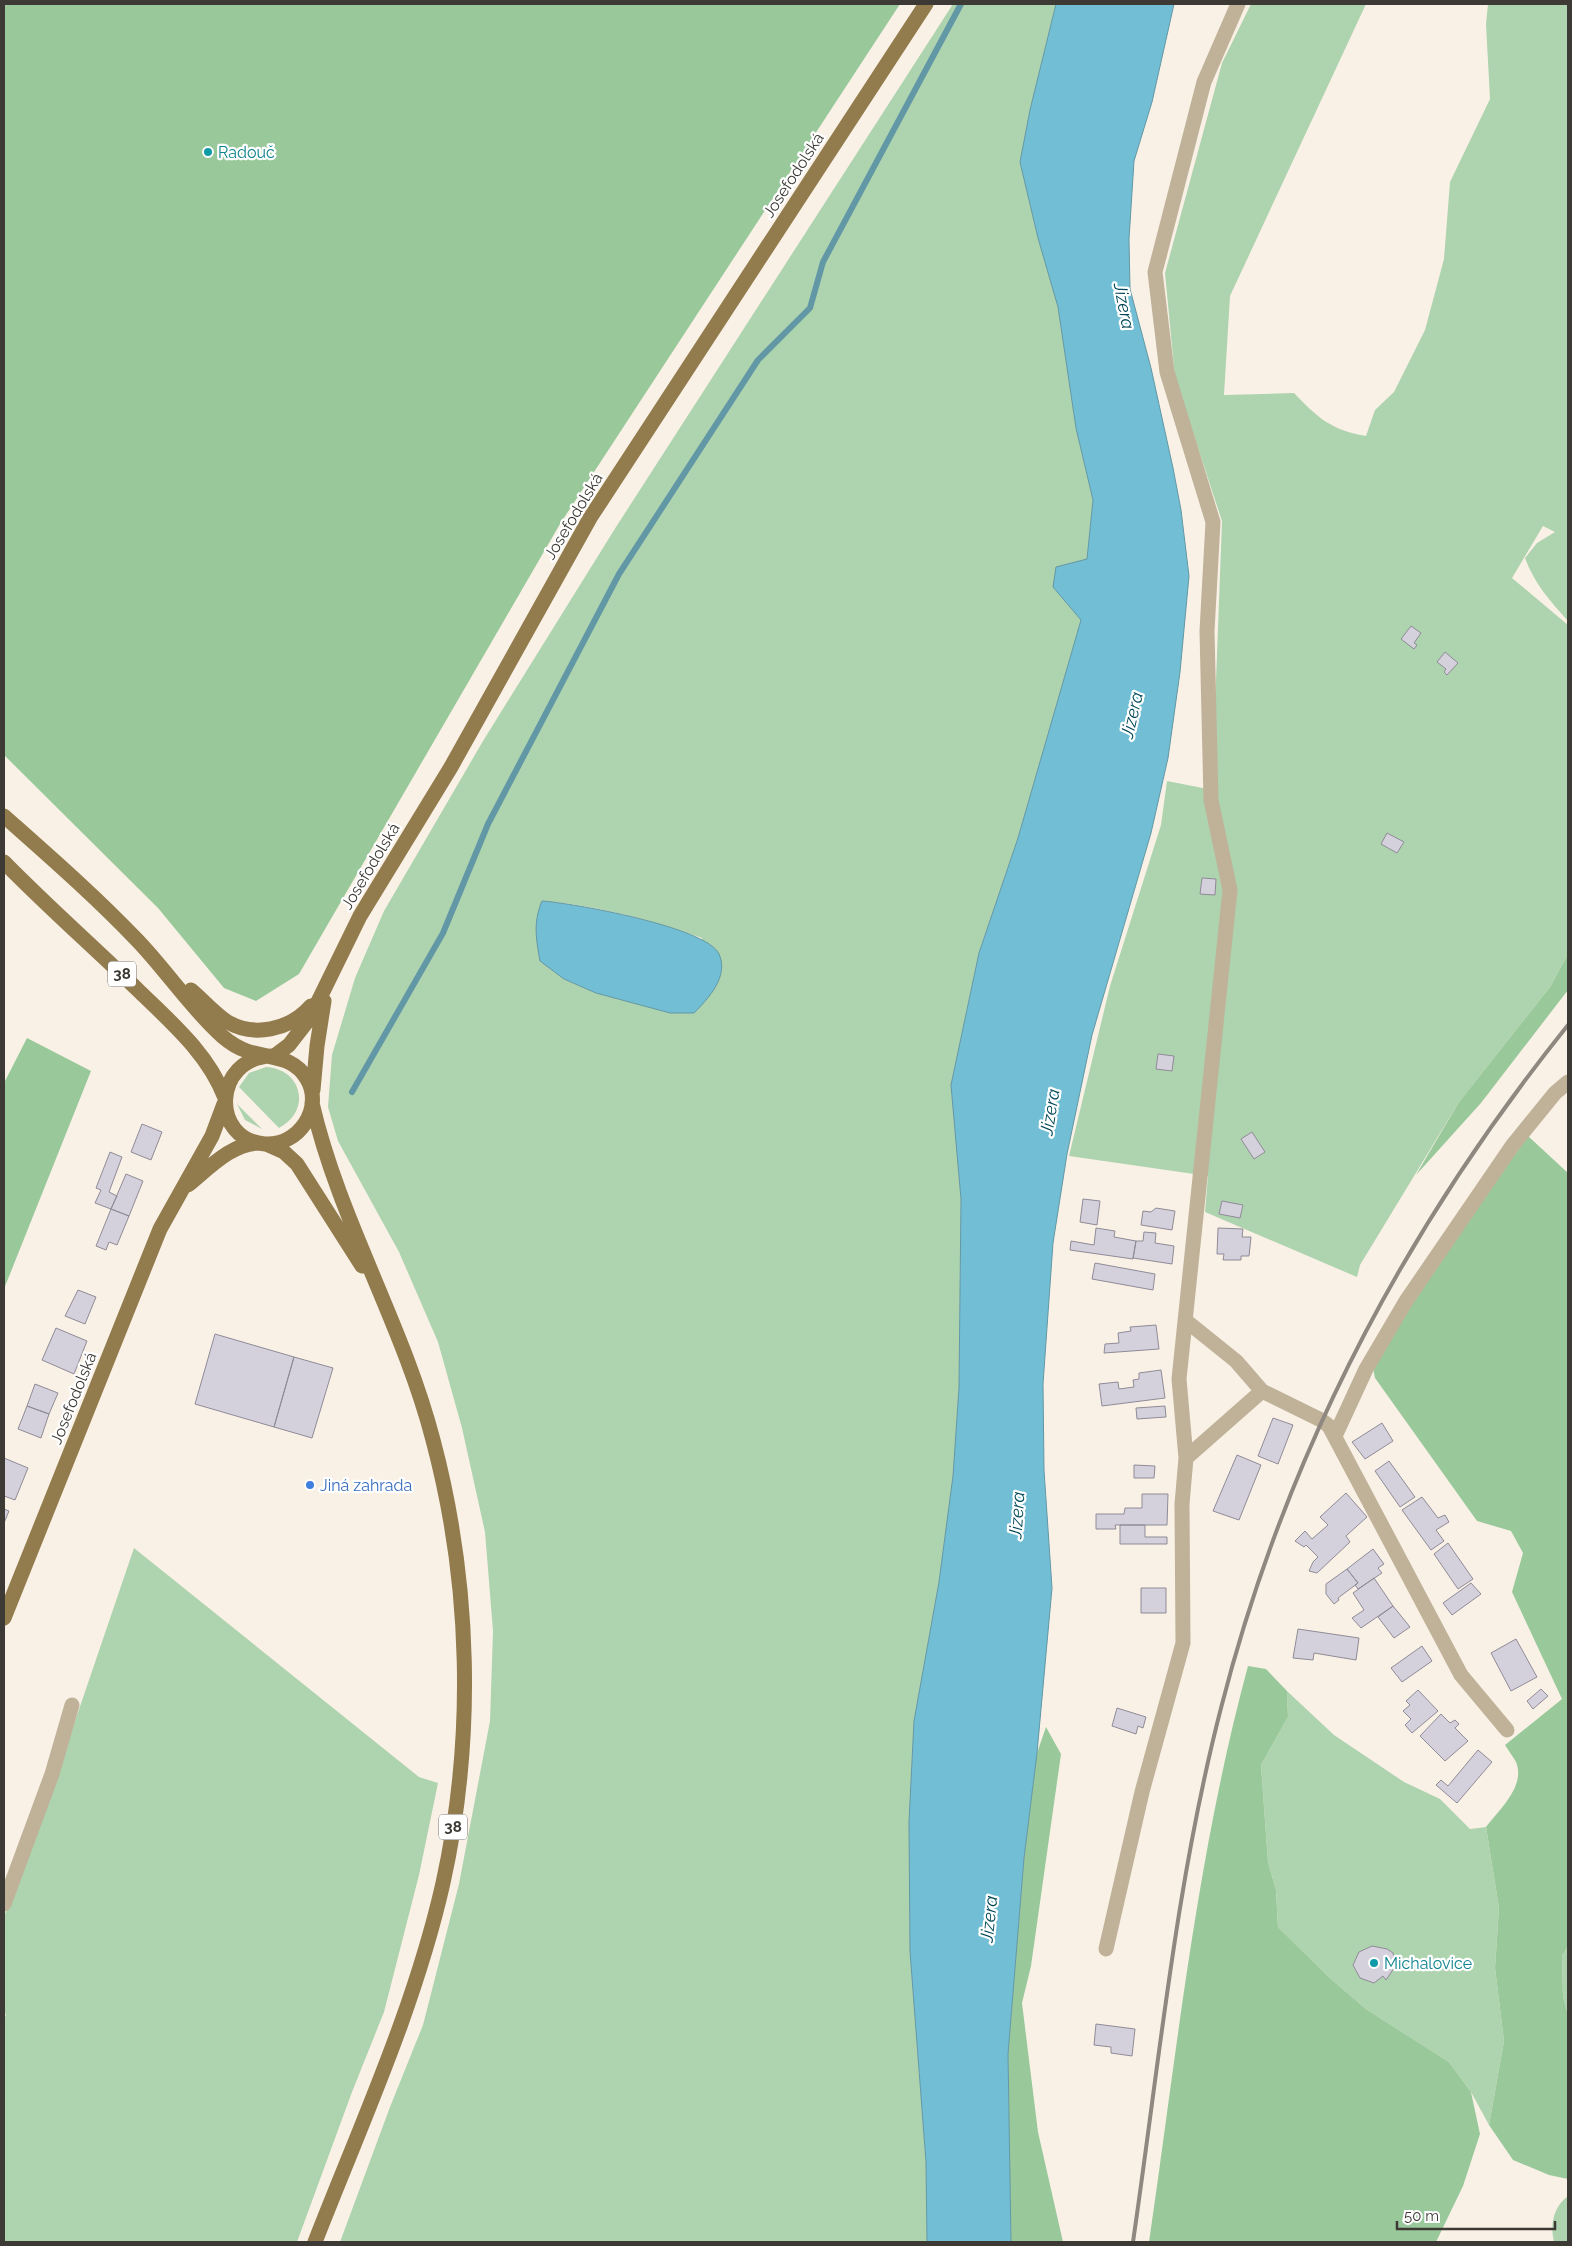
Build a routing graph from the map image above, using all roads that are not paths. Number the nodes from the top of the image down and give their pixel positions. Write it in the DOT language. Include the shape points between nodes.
graph roads {
  1 [pos="926,4"];
  2 [pos="1238,4"];
  3 [pos="4,816"];
  4 [pos="4,862"];
  5 [pos="129,933"];
  6 [pos="326,985"];
  7 [pos="272,1056"];
  8 [pos="1568,1082"];
  9 [pos="225,1100"];
  10 [pos="312,1101"];
  11 [pos="263,1143"];
  12 [pos="179,1192"];
  13 [pos="383,1300"];
  14 [pos="1185,1320"];
  15 [pos="1262,1391"];
  16 [pos="1335,1436"];
  17 [pos="1186,1458"];
  18 [pos="4,1618"];
  19 [pos="72,1705"];
  20 [pos="1507,1730"];
  21 [pos="4,1904"];
  22 [pos="1106,1949"];
  23 [pos="315,2242"];
  1 -- 6 [label="main road, Josefodolská" via="590,518 450,767 346,940"];
  2 -- 14 [label="street" via="1204,82 1155,272 1167,372 1213,522 1207,631 1210,800 1230,890"];
  3 -- 5 [label="main road, 38"];
  4 -- 9 [label="main road, 38" via="174,1026 212,1070"];
  5 -- 6 [label="main road" via="216,1013 242,1027 268,1029 287,1024 303,1015"];
  5 -- 7 [label="main road, 38" via="224,1037 246,1051"];
  6 -- 7 [label="main road, Josefodolská" via="296,1038"];
  6 -- 10 [label="main road"];
  7 -- 9 [label="main road" via="251,1060 237,1069 228,1084"];
  7 -- 10 [label="main road, 38" via="301,1070 309,1084"];
  8 -- 16 [label="street" via="1555,1093 1512,1146 1406,1301 1366,1369"];
  9 -- 11 [label="main road, 38" via="226,1112 235,1128 244,1136"];
  9 -- 12 [label="main road, Josefodolská" via="212,1136"];
  10 -- 11 [label="main road" via="308,1118 296,1134 285,1141"];
  10 -- 13 [label="main road, 38" via="326,1157"];
  11 -- 12 [label="main road, Josefodolská" via="246,1144 231,1152"];
  11 -- 13 [label="main road, 38" via="284,1152 303,1172"];
  12 -- 18 [label="main road, Josefodolská" via="164,1218"];
  13 -- 23 [label="main road, 38" via="422,1400 450,1516 463,1625 462,1740 452,1834 428,1939 401,2024"];
  14 -- 15 [label="street" via="1236,1361"];
  14 -- 17 [label="street" via="1179,1380"];
  15 -- 16 [label="street" via="1321,1420"];
  15 -- 17 [label="street"];
  16 -- 20 [label="street" via="1461,1675"];
  17 -- 22 [label="street" via="1182,1504 1183,1643 1142,1792"];
  19 -- 21 [label="street" via="52,1774"];
}
